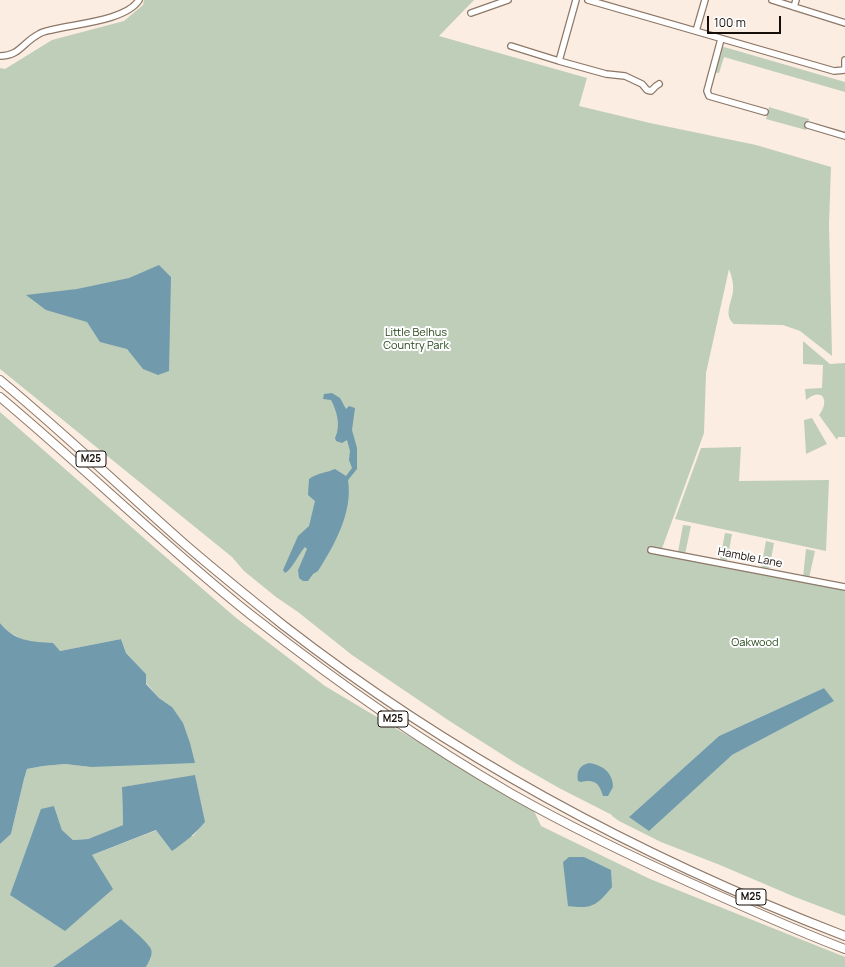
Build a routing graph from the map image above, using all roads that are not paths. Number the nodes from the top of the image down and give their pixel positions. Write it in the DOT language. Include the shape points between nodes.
graph roads {
  1 [pos="138,0"];
  2 [pos="508,0"];
  3 [pos="576,0"];
  4 [pos="588,0"];
  5 [pos="705,0"];
  6 [pos="772,0"];
  7 [pos="796,0"];
  8 [pos="794,7"];
  9 [pos="471,13"];
  10 [pos="845,22"];
  11 [pos="696,31"];
  12 [pos="721,39"];
  13 [pos="511,46"];
  14 [pos="0,56"];
  15 [pos="845,60"];
  16 [pos="558,61"];
  17 [pos="845,69"];
  18 [pos="659,84"];
  19 [pos="766,112"];
  20 [pos="808,125"];
  21 [pos="845,136"];
  22 [pos="0,380"];
  23 [pos="0,397"];
  24 [pos="652,550"];
  25 [pos="845,586"];
  26 [pos="845,936"];
  27 [pos="845,949"];
  1 -- 14 [label="street" via="135,6 126,12 39,34 18,52"];
  2 -- 9 [label="street"];
  3 -- 16 [label="street"];
  4 -- 11 [label="street"];
  5 -- 11 [label="street"];
  6 -- 8 [label="street"];
  7 -- 8 [label="street"];
  8 -- 10 [label="street"];
  11 -- 12 [label="street"];
  12 -- 17 [label="street" via="834,71"];
  12 -- 19 [label="street" via="707,94"];
  13 -- 16 [label="street"];
  15 -- 17 [label="street"];
  16 -- 18 [label="street" via="606,74 625,76 651,91"];
  20 -- 21 [label="street"];
  22 -- 26 [label="highway, M25" via="233,585 364,685 416,720 512,780 605,830 738,892"];
  23 -- 27 [label="highway, M25" via="248,613 342,684 424,740 514,795 601,841 757,913"];
  24 -- 25 [label="street, Hamble Lane"];
}
